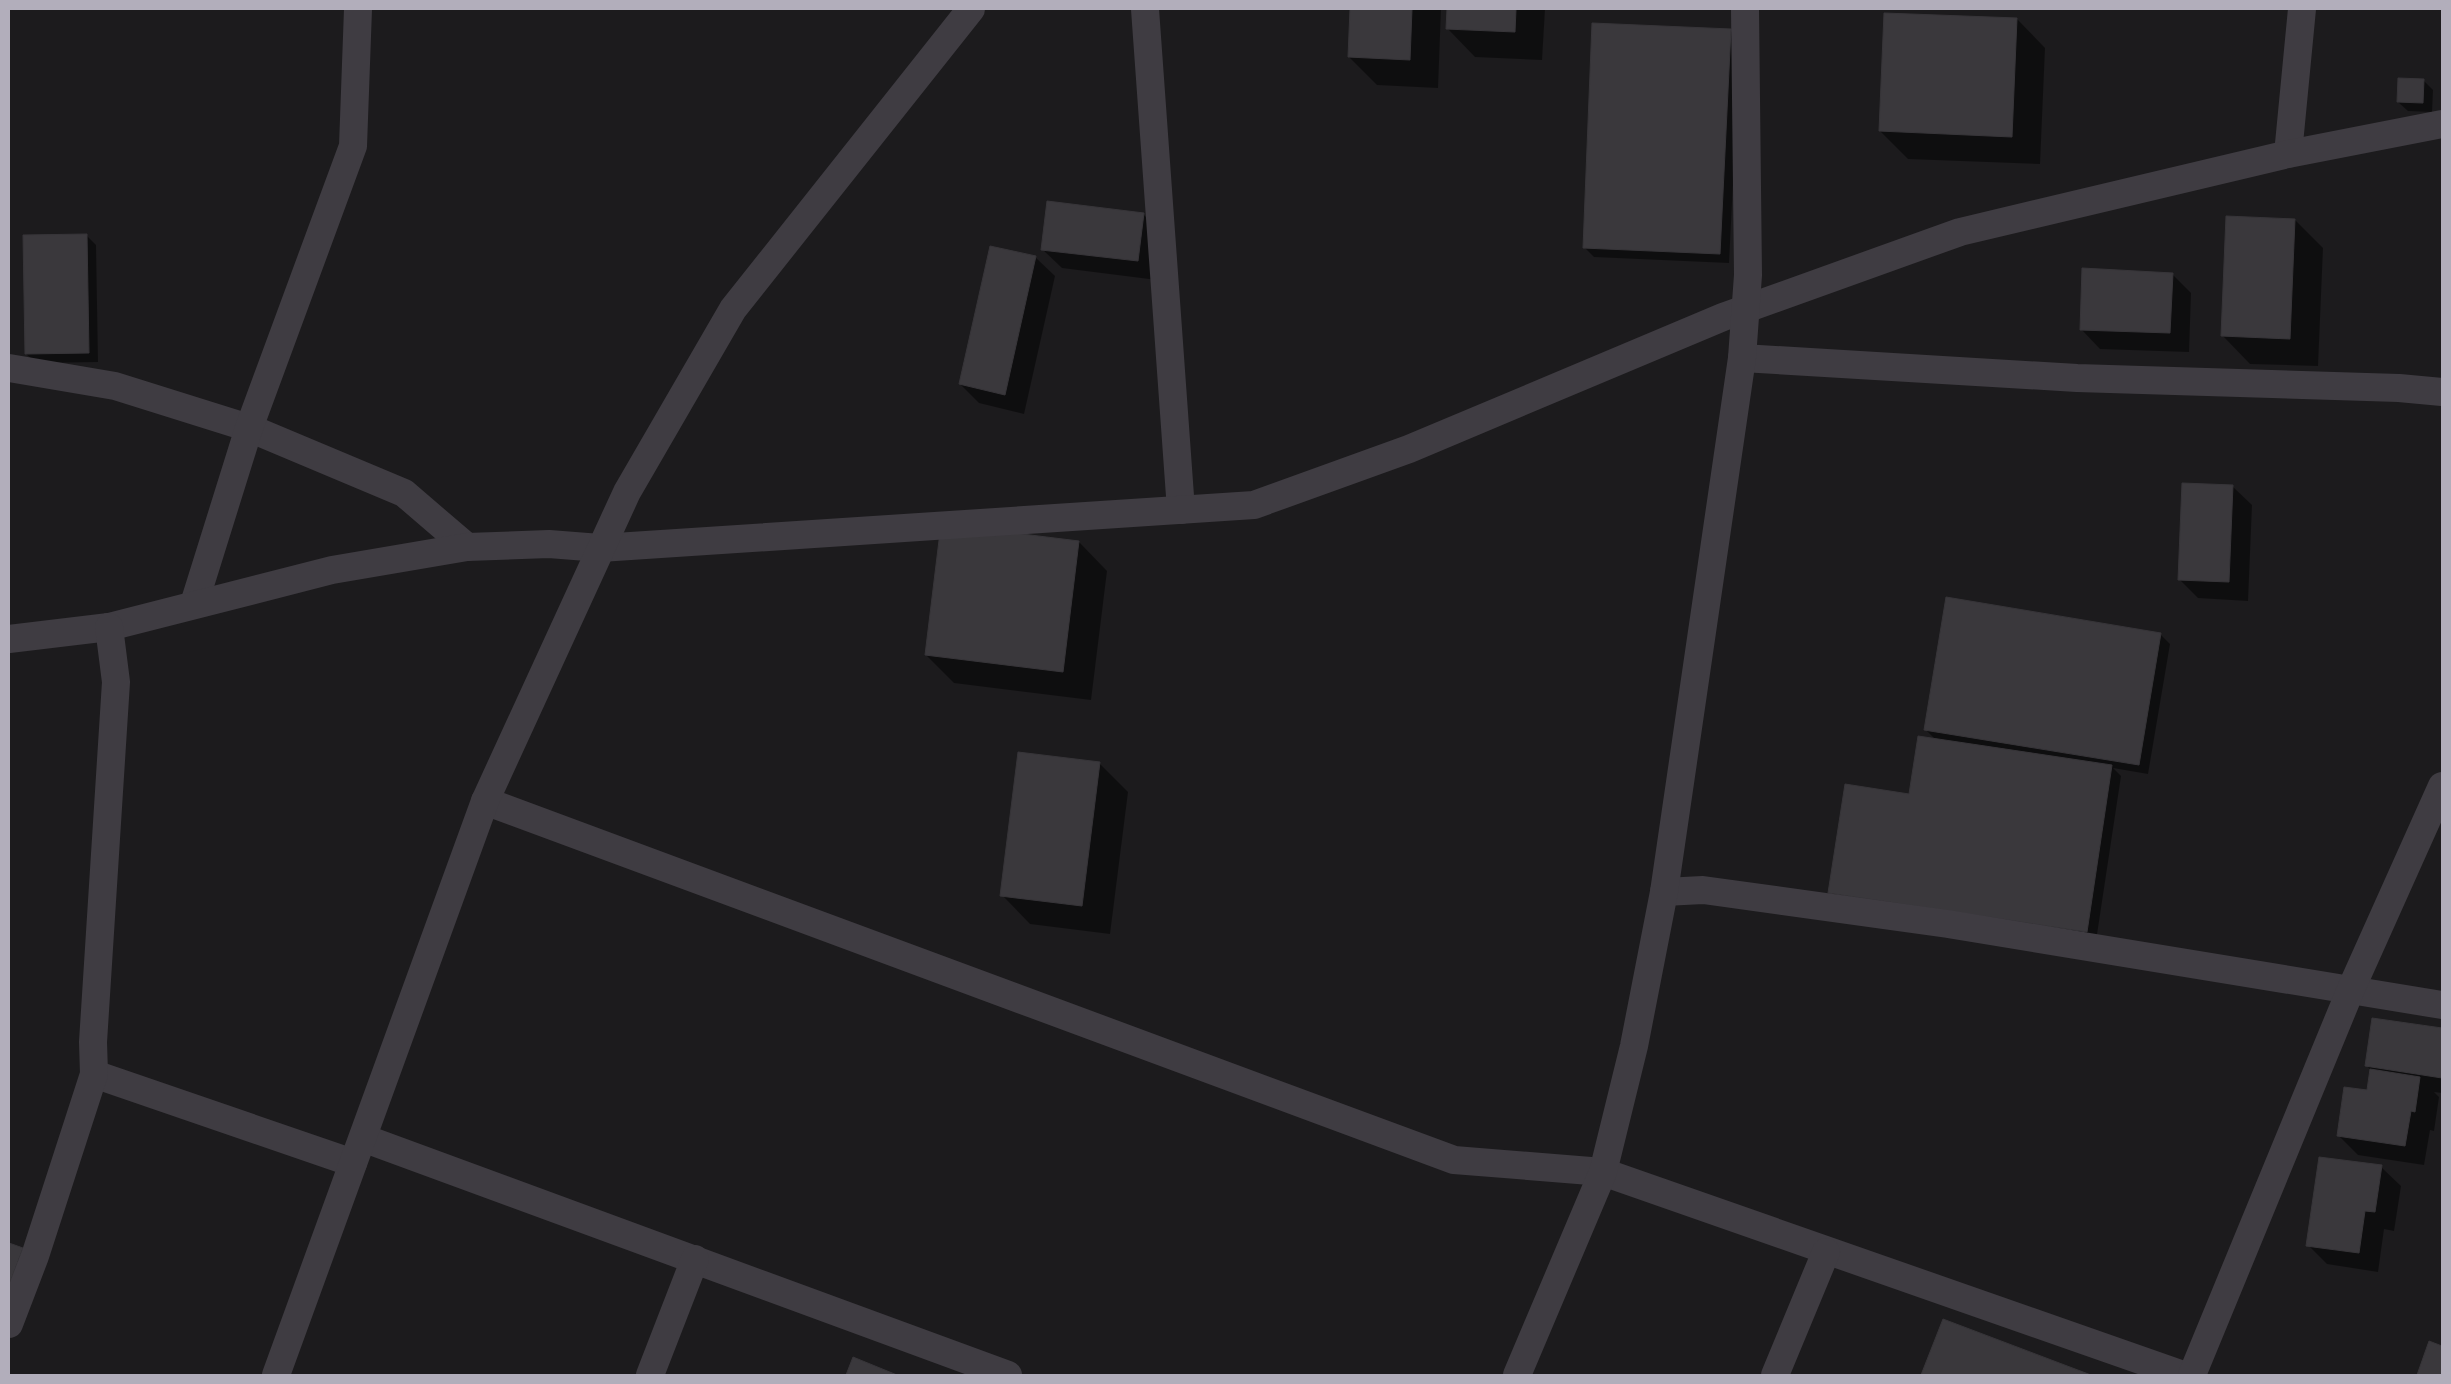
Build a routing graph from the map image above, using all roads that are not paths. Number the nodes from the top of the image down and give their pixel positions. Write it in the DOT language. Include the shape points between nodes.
graph roads {
  1 [pos="358,9"];
  2 [pos="970,9"];
  3 [pos="1145,9"];
  4 [pos="1745,9"];
  5 [pos="2302,9"];
  6 [pos="2442,124"];
  7 [pos="2288,154"];
  8 [pos="1746,309"];
  9 [pos="1742,358"];
  10 [pos="9,368"];
  11 [pos="2442,392"];
  12 [pos="249,428"];
  13 [pos="1181,510"];
  14 [pos="467,547"];
  15 [pos="600,548"];
  16 [pos="194,604"];
  17 [pos="109,627"];
  18 [pos="9,639"];
  19 [pos="2442,786"];
  20 [pos="485,801"];
  21 [pos="1664,892"];
  22 [pos="2351,989"];
  23 [pos="2442,1005"];
  24 [pos="94,1074"];
  25 [pos="358,1150"];
  26 [pos="1603,1172"];
  27 [pos="1826,1252"];
  28 [pos="695,1259"];
  29 [pos="9,1324"];
  30 [pos="276,1375"];
  31 [pos="650,1375"];
  32 [pos="1008,1375"];
  33 [pos="1517,1375"];
  34 [pos="1775,1375"];
  35 [pos="2183,1375"];
  36 [pos="2192,1375"];
  1 -- 12 [label="street" via="353,146"];
  2 -- 15 [label="street" via="733,309 627,492"];
  3 -- 13 [label="street"];
  4 -- 8 [label="street"];
  5 -- 7 [label="street"];
  6 -- 7 [label="street"];
  7 -- 8 [label="street" via="1960,232"];
  8 -- 9 [label="street"];
  8 -- 13 [label="street" via="1409,449 1263,502"];
  9 -- 11 [label="street" via="2077,378"];
  9 -- 21 [label="street"];
  10 -- 12 [label="street" via="115,386"];
  12 -- 14 [label="street" via="404,493"];
  12 -- 16 [label="street"];
  13 -- 15 [label="street"];
  14 -- 15 [label="street" via="549,544"];
  14 -- 16 [label="street" via="332,570"];
  15 -- 20 [label="street"];
  16 -- 17 [label="street"];
  17 -- 18 [label="street"];
  17 -- 24 [label="street" via="116,682 93,1042"];
  19 -- 22 [label="street"];
  20 -- 25 [label="street"];
  20 -- 26 [label="street" via="1454,1160"];
  21 -- 22 [label="street" via="1703,890 1948,924"];
  21 -- 26 [label="street" via="1634,1046"];
  22 -- 23 [label="street"];
  22 -- 36 [label="street"];
  24 -- 25 [label="street"];
  24 -- 29 [label="street" via="36,1256"];
  25 -- 28 [label="street"];
  25 -- 30 [label="street"];
  26 -- 27 [label="street"];
  26 -- 33 [label="street"];
  27 -- 34 [label="street"];
  27 -- 35 [label="street"];
  28 -- 31 [label="street"];
  28 -- 32 [label="street"];
}
